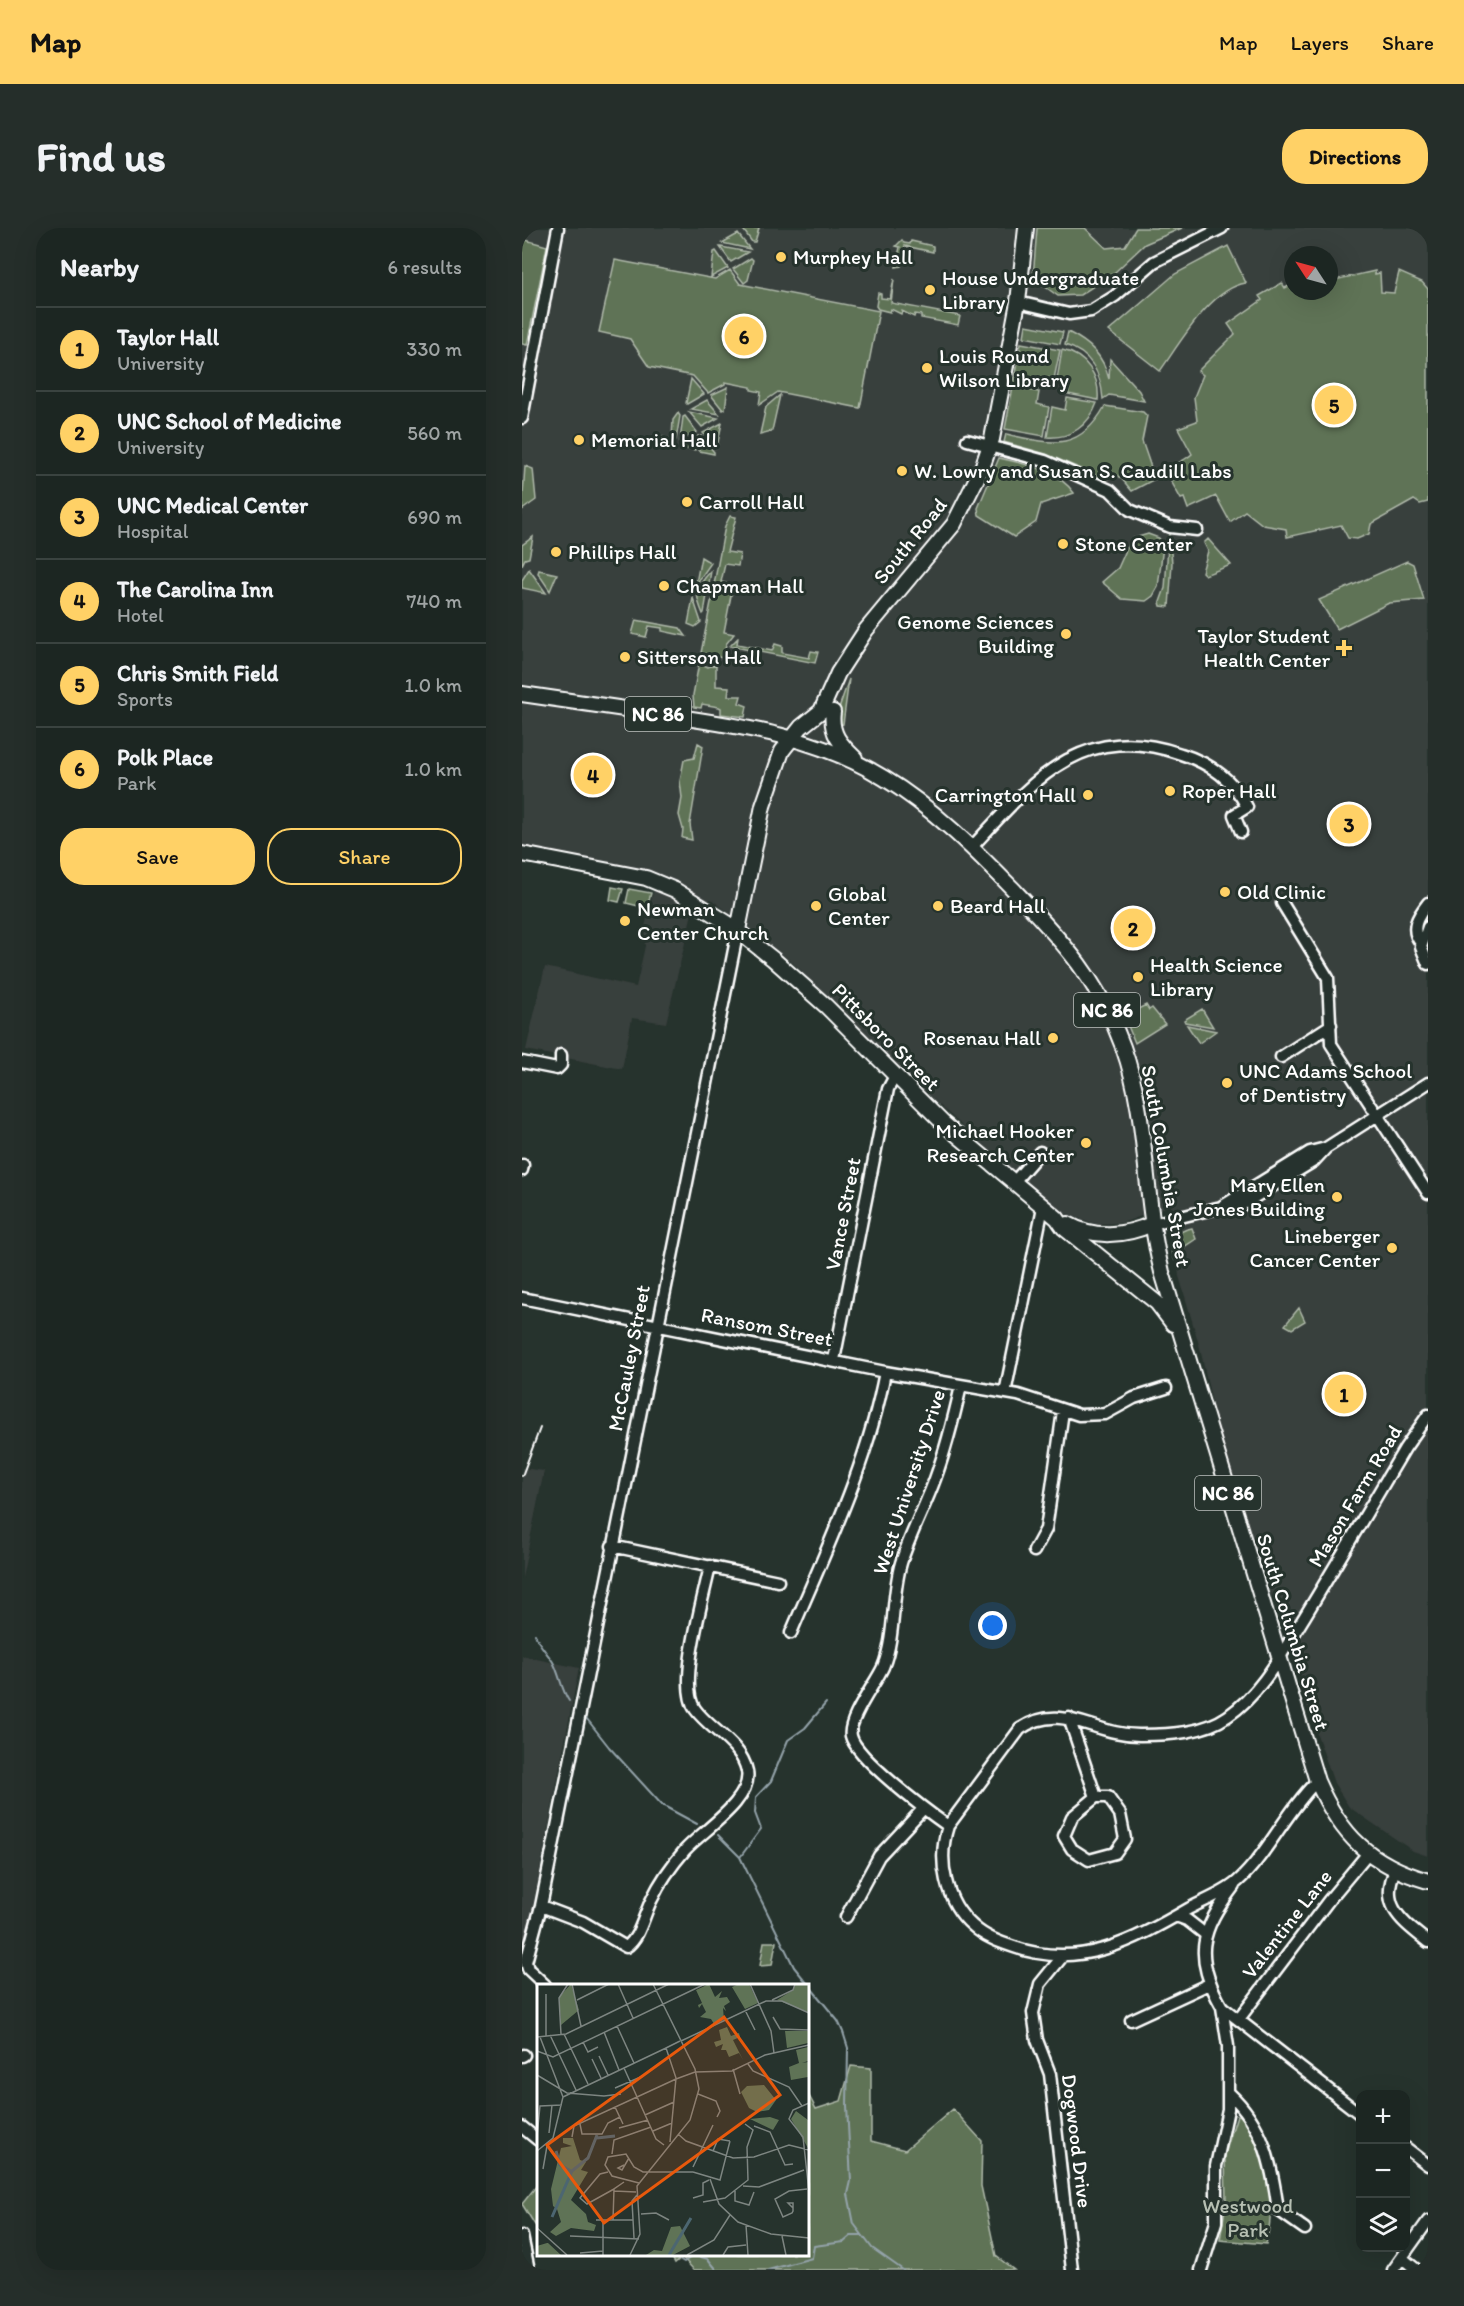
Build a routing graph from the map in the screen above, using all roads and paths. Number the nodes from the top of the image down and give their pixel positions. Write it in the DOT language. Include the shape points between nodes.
graph roads {
  1 [pos="558,228"];
  2 [pos="1026,228"];
  3 [pos="1222,228"];
  4 [pos="1018,302"];
  5 [pos="522,418"];
  6 [pos="967,440"];
  7 [pos="990,445"];
  8 [pos="1197,530"];
  9 [pos="847,661"];
  10 [pos="522,694"];
  11 [pos="833,712"];
  12 [pos="793,738"];
  13 [pos="865,767"];
  14 [pos="1241,832"];
  15 [pos="971,848"];
  16 [pos="522,854"];
  17 [pos="1282,903"];
  18 [pos="1428,903"];
  19 [pos="1428,927"];
  20 [pos="738,930"];
  21 [pos="1421,943"];
  22 [pos="1428,964"];
  23 [pos="1331,1025"];
  24 [pos="561,1055"];
  25 [pos="1281,1057"];
  26 [pos="522,1062"];
  27 [pos="895,1076"];
  28 [pos="1428,1083"];
  29 [pos="1378,1115"];
  30 [pos="1040,1152"];
  31 [pos="1013,1183"];
  32 [pos="1428,1193"];
  33 [pos="1043,1207"];
  34 [pos="1058,1218"];
  35 [pos="1152,1224"];
  36 [pos="522,1298"];
  37 [pos="657,1326"];
  38 [pos="1177,1327"];
  39 [pos="834,1360"];
  40 [pos="885,1372"];
  41 [pos="961,1386"];
  42 [pos="1166,1388"];
  43 [pos="1005,1393"];
  44 [pos="1063,1411"];
  45 [pos="1428,1415"];
  46 [pos="612,1546"];
  47 [pos="1034,1551"];
  48 [pos="710,1566"];
  49 [pos="778,1581"];
  50 [pos="791,1633"];
  51 [pos="1279,1659"];
  52 [pos="1069,1718"];
  53 [pos="1317,1781"];
  54 [pos="1096,1797"];
  55 [pos="923,1809"];
  56 [pos="948,1826"];
  57 [pos="1368,1853"];
  58 [pos="1395,1870"];
  59 [pos="1428,1881"];
  60 [pos="1238,1882"];
  61 [pos="541,1906"];
  62 [pos="1176,1916"];
  63 [pos="846,1917"];
  64 [pos="1205,1934"];
  65 [pos="1428,1942"];
  66 [pos="1062,1957"];
  67 [pos="543,1984"];
  68 [pos="1209,1984"];
  69 [pos="1222,2007"];
  70 [pos="1239,2019"];
  71 [pos="1131,2020"];
  72 [pos="1229,2093"];
  73 [pos="1356,2111"];
  74 [pos="522,2127"];
  75 [pos="537,2139"];
  76 [pos="1410,2151"];
  77 [pos="1428,2165"];
  78 [pos="1428,2221"];
  79 [pos="1305,2229"];
  80 [pos="522,2236"];
  81 [pos="1402,2258"];
  82 [pos="529,2270"];
  83 [pos="1072,2270"];
  84 [pos="1201,2270"];
  85 [pos="1393,2270"];
  86 [pos="1418,2270"];
  1 -- 5 [label="street"];
  2 -- 4 [label="main road, South Road"];
  3 -- 4 [label="street" via="1154,262 1091,311 1070,314"];
  4 -- 7 [label="main road, South Road"];
  6 -- 7 [label="street"];
  7 -- 8 [label="street" via="1083,477 1110,490 1130,510 1170,527"];
  7 -- 9 [label="main road, South Road" via="972,492 954,524 877,615"];
  9 -- 11 [label="main road, South Road"];
  9 -- 12 [label="main road, South Road" via="821,711"];
  10 -- 12 [label="main road, South Columbia Street / NC 86" via="753,728"];
  11 -- 12 [label="main road, South Road" via="810,732"];
  11 -- 13 [label="main road" via="836,737"];
  12 -- 13 [label="main road, South Columbia Street / NC 86"];
  12 -- 20 [label="main road, McCauley Street" via="782,751 768,787"];
  13 -- 15 [label="main road, South Columbia Street / NC 86" via="918,801"];
  14 -- 15 [label="street" via="1234,815 1247,807 1233,784 1220,773 1168,749 1118,743 1074,756 1052,768 1020,795"];
  15 -- 35 [label="main road, South Columbia Street / NC 86" via="1054,931 1105,1006 1124,1049 1132,1080"];
  16 -- 20 [label="main road, Pittsboro Street / NC 86" via="654,881"];
  17 -- 23 [label="street" via="1328,978"];
  18 -- 21 [label="street" via="1414,928"];
  19 -- 21 [label="street"];
  20 -- 27 [label="main road, Pittsboro Street / NC 86" via="826,1006"];
  20 -- 37 [label="street, McCauley Street"];
  21 -- 22 [label="street"];
  23 -- 25 [label="street"];
  23 -- 29 [label="street" via="1331,1044"];
  24 -- 26 [label="street" via="557,1069"];
  27 -- 31 [label="main road, Pittsboro Street / NC 86"];
  27 -- 39 [label="street, Vance Street" via="888,1089"];
  28 -- 29 [label="street"];
  29 -- 32 [label="street"];
  29 -- 35 [label="street" via="1326,1148 1314,1161 1240,1206"];
  30 -- 31 [label="street"];
  31 -- 33 [label="main road, Pittsboro Street / NC 86"];
  33 -- 34 [label="main road, Pittsboro Street / NC 86"];
  33 -- 43 [label="street"];
  34 -- 35 [label="main road" via="1097,1234"];
  34 -- 38 [label="main road, Pittsboro Street / NC 86" via="1064,1228 1158,1303"];
  35 -- 38 [label="main road, South Columbia Street / NC 86"];
  36 -- 37 [label="street, Ransom Street"];
  37 -- 39 [label="street, Ransom Street"];
  37 -- 46 [label="street, McCauley Street"];
  38 -- 51 [label="main road, South Columbia Street / NC 86"];
  39 -- 40 [label="street, Ransom Street"];
  40 -- 41 [label="street, Ransom Street"];
  40 -- 50 [label="street" via="860,1466"];
  41 -- 43 [label="street, Ransom Street"];
  41 -- 55 [label="street, West University Drive" via="935,1480 902,1563 893,1603 889,1651 857,1714 851,1735 855,1744"];
  42 -- 44 [label="street, Ransom Street" via="1134,1398 1106,1414 1087,1416"];
  43 -- 44 [label="street, Ransom Street"];
  44 -- 47 [label="street" via="1046,1529"];
  45 -- 51 [label="street, Mason Farm Road"];
  46 -- 48 [label="street"];
  46 -- 61 [label="street, McCauley Street"];
  48 -- 49 [label="street"];
  48 -- 61 [label="street" via="687,1688 695,1709 742,1759 747,1771 745,1792 668,1871 627,1947 583,1922"];
  51 -- 52 [label="street, Mason Farm Road" via="1252,1696 1227,1717 1193,1731 1136,1736 1109,1732"];
  51 -- 53 [label="main road, South Columbia Street / NC 86"];
  52 -- 54 [label="street"];
  52 -- 56 [label="street, Mason Farm Road" via="1040,1718 1020,1729"];
  53 -- 57 [label="main road, South Columbia Street / NC 86" via="1332,1814"];
  53 -- 60 [label="street"];
  54 -- 54 [label="street" via="1072,1817 1064,1836 1072,1849 1089,1860 1115,1853 1125,1839 1120,1814 1108,1797"];
  55 -- 56 [label="street, West University Drive"];
  55 -- 63 [label="street" via="879,1856"];
  56 -- 66 [label="street" via="943,1842 945,1876 966,1919 999,1942"];
  57 -- 58 [label="main road, South Columbia Street / NC 86"];
  57 -- 70 [label="street, Valentine Lane"];
  58 -- 59 [label="main road, South Columbia Street / NC 86"];
  58 -- 65 [label="street" via="1388,1886 1396,1914"];
  60 -- 62 [label="street"];
  60 -- 64 [label="street" via="1216,1910"];
  61 -- 67 [label="street, McCauley Street" via="526,1962"];
  62 -- 64 [label="street"];
  62 -- 66 [label="street" via="1116,1946"];
  64 -- 68 [label="street" via="1203,1958"];
  66 -- 83 [label="street, Dogwood Drive" via="1040,1984 1033,2013 1037,2040 1050,2074"];
  68 -- 69 [label="street"];
  68 -- 71 [label="street"];
  69 -- 70 [label="street"];
  69 -- 72 [label="street" via="1227,2022"];
  70 -- 73 [label="street"];
  72 -- 79 [label="street" via="1249,2113 1259,2131 1272,2166 1278,2210"];
  72 -- 84 [label="street" via="1226,2130 1216,2166 1216,2222"];
  74 -- 75 [label="street"];
  76 -- 77 [label="street"];
  78 -- 81 [label="street"];
  80 -- 82 [label="street"];
  81 -- 85 [label="street"];
  81 -- 86 [label="street"];
}
